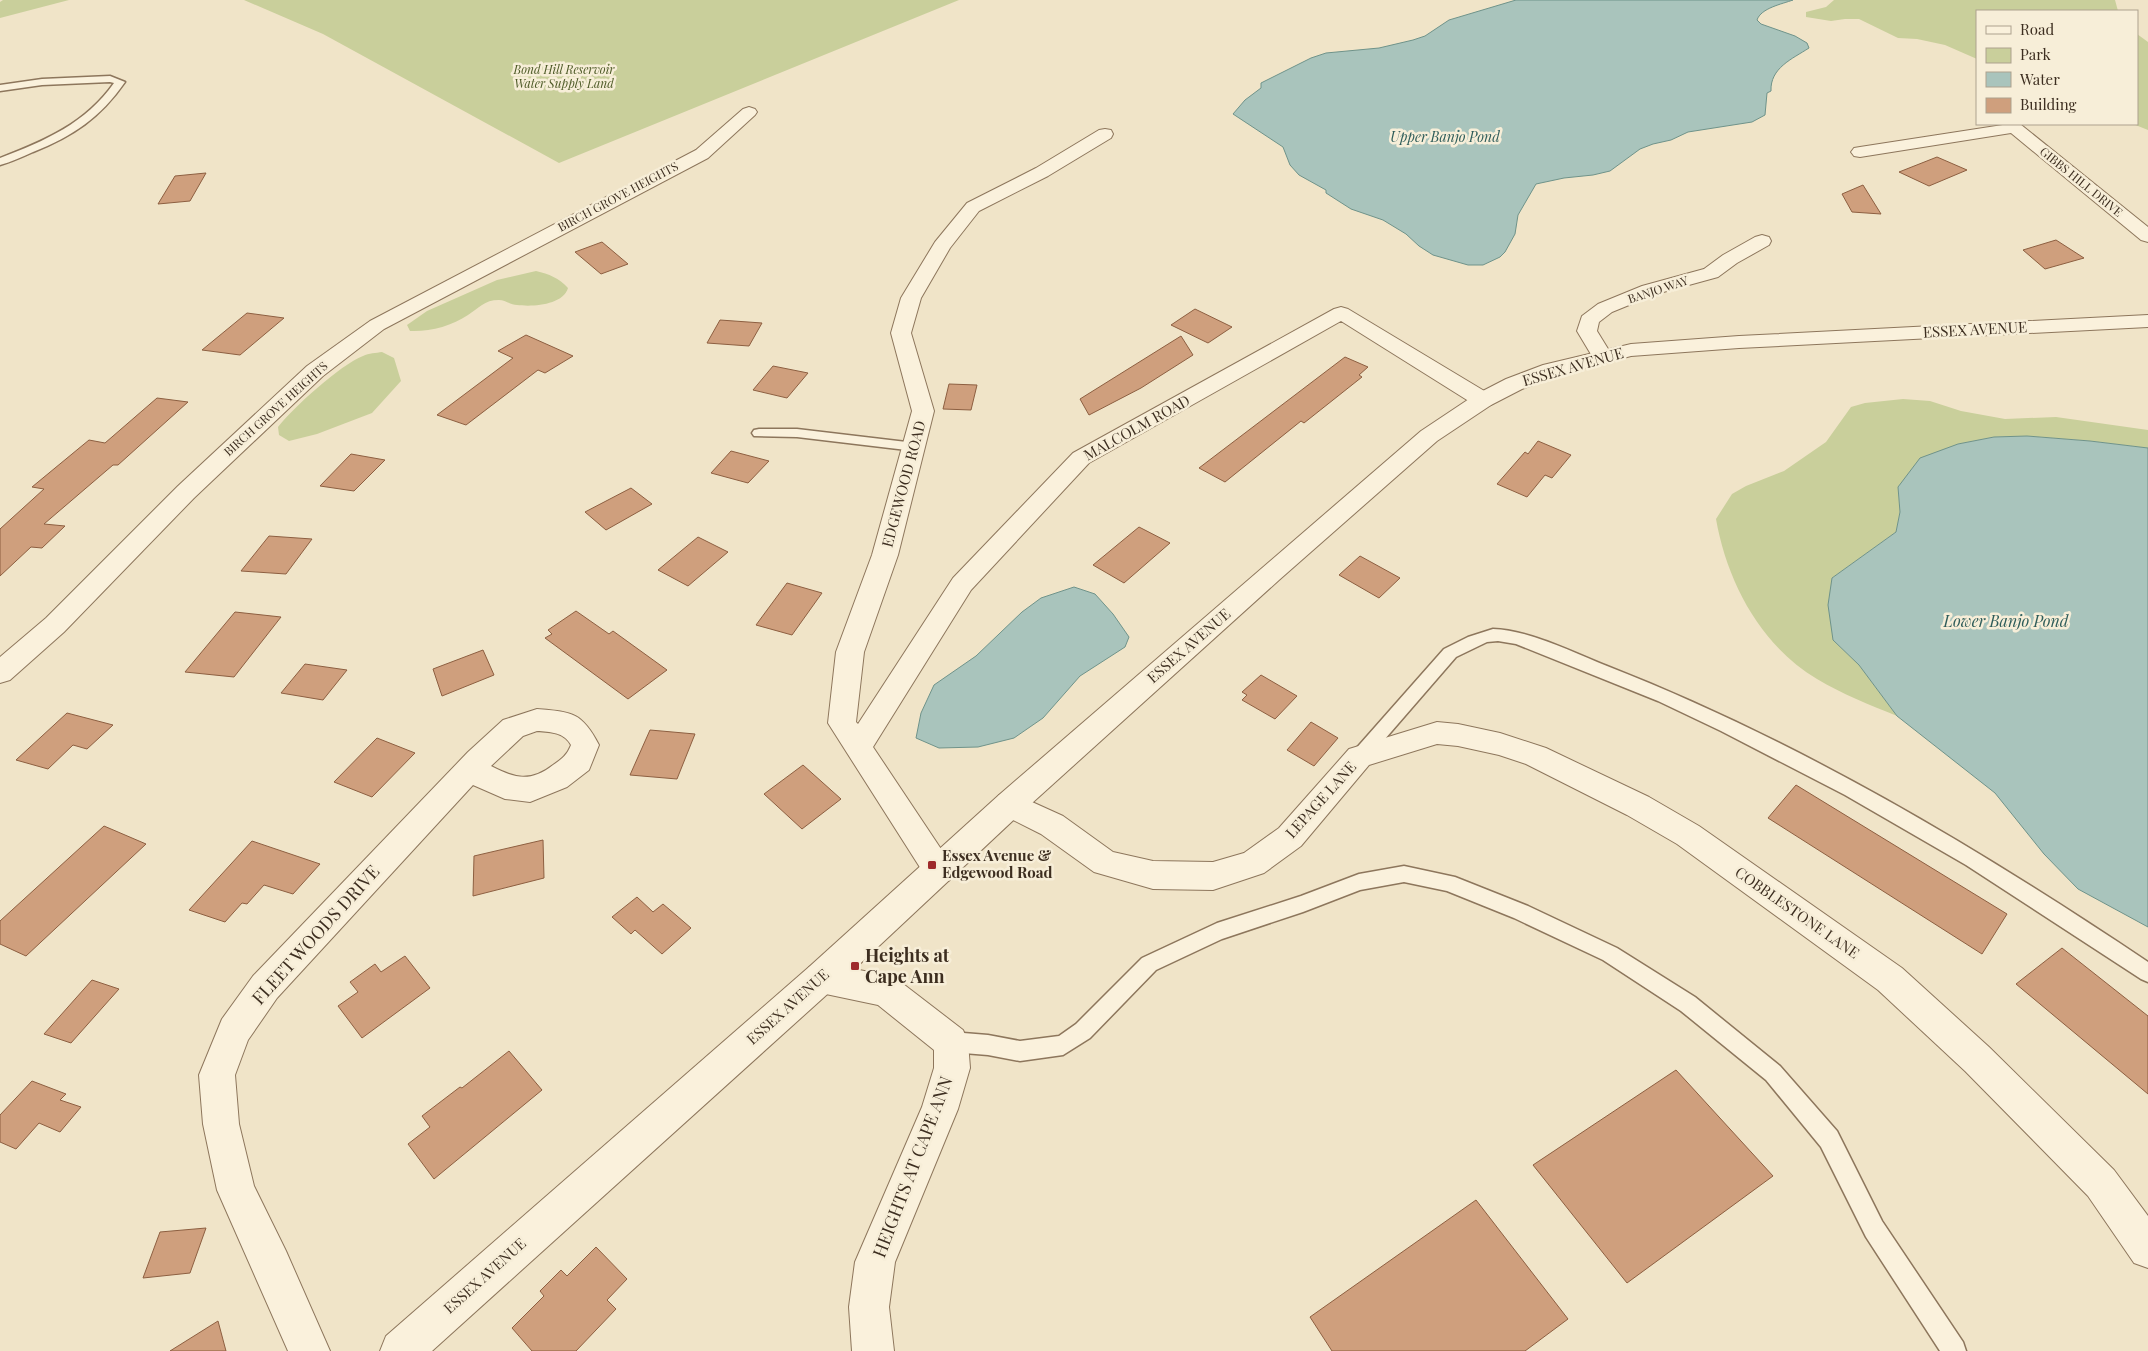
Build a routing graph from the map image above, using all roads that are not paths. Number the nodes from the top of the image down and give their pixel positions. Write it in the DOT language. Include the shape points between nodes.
graph roads {
  1 [pos="0,88"];
  2 [pos="749,112"];
  3 [pos="1105,134"];
  4 [pos="1860,152"];
  5 [pos="0,162"];
  6 [pos="2148,236"];
  7 [pos="1762,241"];
  8 [pos="2148,320"];
  9 [pos="1602,357"];
  10 [pos="1483,400"];
  11 [pos="759,433"];
  12 [pos="914,447"];
  13 [pos="0,674"];
  14 [pos="858,747"];
  15 [pos="1359,757"];
  16 [pos="470,769"];
  17 [pos="1010,804"];
  18 [pos="939,870"];
  19 [pos="2148,973"];
  20 [pos="821,978"];
  21 [pos="951,1042"];
  22 [pos="2148,1249"];
  23 [pos="309,1351"];
  24 [pos="400,1351"];
  25 [pos="873,1351"];
  26 [pos="1954,1351"];
  1 -- 5 [label="lane" via="110,78 120,82 100,108 76,129"];
  2 -- 13 [label="street, BIRCH GROVE HEIGHTS" via="702,154 377,325 316,371 186,492 55,625"];
  3 -- 12 [label="street, EDGEWOOD ROAD" via="1042,172 973,207 942,246 911,298 902,333 923,411"];
  4 -- 6 [label="street, GIBBS HILL DRIVE" via="2014,128"];
  7 -- 9 [label="street, BANJO WAY" via="1711,273 1648,290 1605,308 1589,320 1587,331"];
  8 -- 9 [label="street, ESSEX AVENUE" via="1729,343 1631,350"];
  9 -- 10 [label="street, ESSEX AVENUE" via="1551,370"];
  10 -- 14 [label="street, MALCOLM ROAD" via="1341,313 1314,326 1238,372 1081,458 962,584"];
  10 -- 17 [label="street, ESSEX AVENUE" via="1428,436"];
  11 -- 12 [label="lane" via="797,433"];
  12 -- 14 [label="street, EDGEWOOD ROAD" via="885,555 850,652 842,723"];
  14 -- 18 [label="street, EDGEWOOD ROAD"];
  15 -- 17 [label="street, LEPAGE LANE" via="1290,837 1253,864 1213,876 1152,875 1105,863 1052,825"];
  15 -- 19 [label="lane" via="1450,652 1495,634 1534,644 1640,686 1794,759 1994,873"];
  15 -- 22 [label="street, COBBLESTONE LANE" via="1437,733 1500,744 1536,756 1638,806 1688,835 1890,979 1978,1059 2101,1183"];
  16 -- 23 [label="street, FLEET WOODS DRIVE" via="265,987 234,1031 217,1075 221,1124 236,1190"];
  17 -- 18 [label="street, ESSEX AVENUE"];
  18 -- 20 [label="street, ESSEX AVENUE"];
  20 -- 21 [label="street" via="886,991"];
  20 -- 24 [label="street, ESSEX AVENUE"];
  21 -- 25 [label="street, HEIGHTS AT CAPE ANN" via="952,1068 940,1109 875,1262 869,1307"];
  21 -- 26 [label="lane" via="1020,1051 1063,1046 1083,1031 1149,964 1217,932 1359,882 1404,874 1448,883 1521,912 1610,954 1688,1004 1773,1073 1829,1139 1874,1229"];
}
